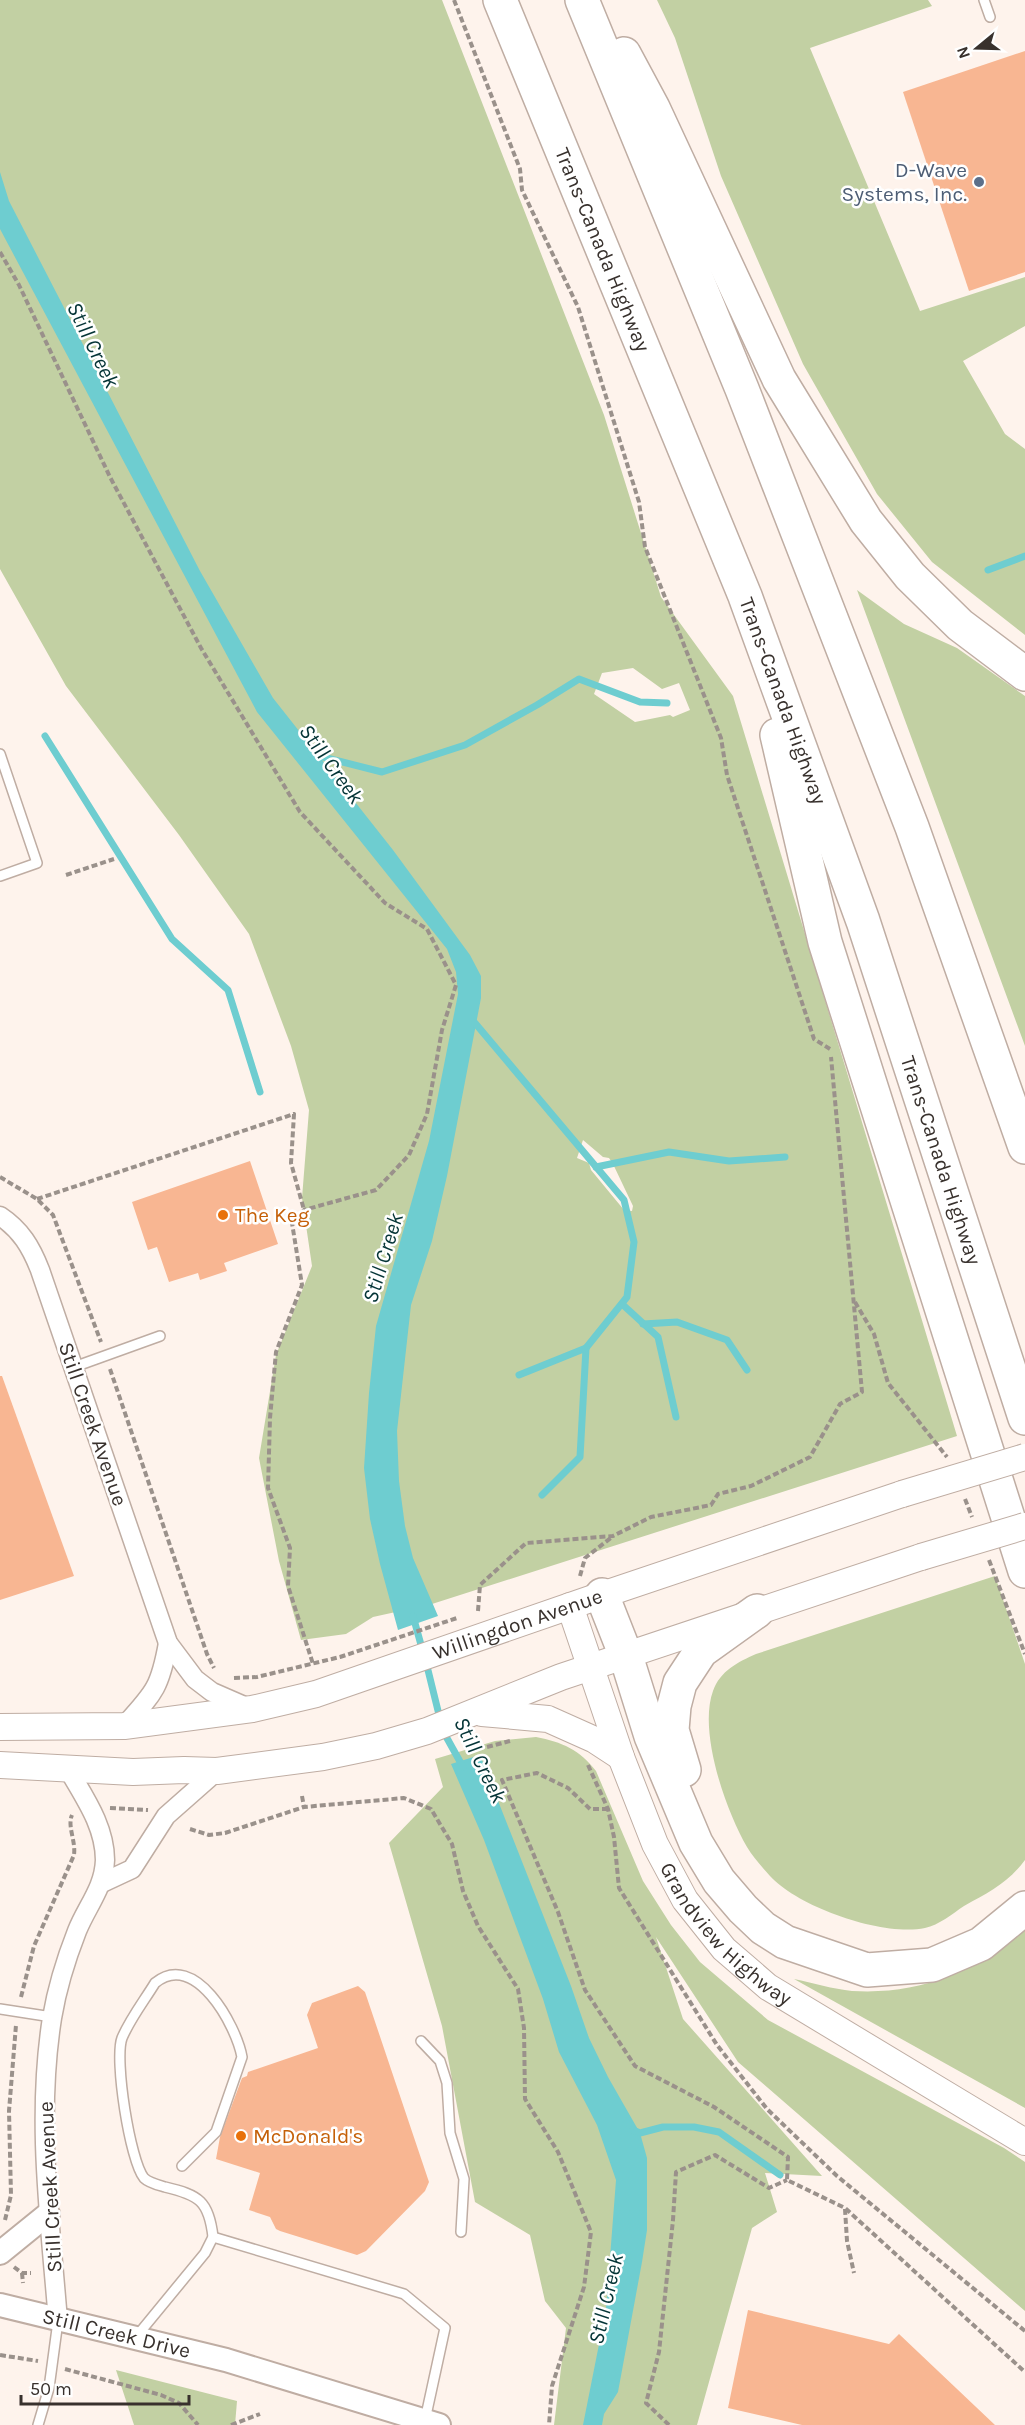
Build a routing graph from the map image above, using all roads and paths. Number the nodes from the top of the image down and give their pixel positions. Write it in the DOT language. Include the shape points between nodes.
graph roads {
  1 [pos="454,0"];
  2 [pos="500,0"];
  3 [pos="582,0"];
  4 [pos="595,0"];
  5 [pos="984,0"];
  6 [pos="990,17"];
  7 [pos="0,252"];
  8 [pos="745,596"];
  9 [pos="1025,674"];
  10 [pos="0,754"];
  11 [pos="114,859"];
  12 [pos="66,875"];
  13 [pos="0,876"];
  14 [pos="1025,1148"];
  15 [pos="0,1177"];
  16 [pos="37,1200"];
  17 [pos="304,1210"];
  18 [pos="0,1216"];
  19 [pos="160,1336"];
  20 [pos="100,1340"];
  21 [pos="74,1367"];
  22 [pos="112,1374"];
  23 [pos="1025,1418"];
  24 [pos="1025,1457"];
  25 [pos="1025,1526"];
  26 [pos="613,1536"];
  27 [pos="1025,1571"];
  28 [pos="591,1585"];
  29 [pos="570,1606"];
  30 [pos="478,1611"];
  31 [pos="758,1611"];
  32 [pos="446,1621"];
  33 [pos="168,1643"];
  34 [pos="626,1656"];
  35 [pos="313,1664"];
  36 [pos="589,1668"];
  37 [pos="217,1670"];
  38 [pos="226,1676"];
  39 [pos="252,1709"];
  40 [pos="476,1712"];
  41 [pos="124,1726"];
  42 [pos="0,1727"];
  43 [pos="512,1741"];
  44 [pos="487,1746"];
  45 [pos="621,1758"];
  46 [pos="582,1759"];
  47 [pos="0,1765"];
  48 [pos="68,1768"];
  49 [pos="217,1771"];
  50 [pos="302,1796"];
  51 [pos="107,1807"];
  52 [pos="304,1807"];
  53 [pos="608,1809"];
  54 [pos="158,1810"];
  55 [pos="190,1828"];
  56 [pos="696,1843"];
  57 [pos="102,1883"];
  58 [pos="1025,1908"];
  59 [pos="0,2009"];
  60 [pos="52,2016"];
  61 [pos="421,2041"];
  62 [pos="1025,2142"];
  63 [pos="182,2166"];
  64 [pos="787,2180"];
  65 [pos="845,2208"];
  66 [pos="48,2214"];
  67 [pos="461,2232"];
  68 [pos="213,2237"];
  69 [pos="0,2253"];
  70 [pos="31,2273"];
  71 [pos="854,2273"];
  72 [pos="23,2283"];
  73 [pos="0,2306"];
  74 [pos="58,2321"];
  75 [pos="1025,2331"];
  76 [pos="136,2338"];
  77 [pos="0,2355"];
  78 [pos="35,2360"];
  79 [pos="1025,2372"];
  80 [pos="85,2374"];
  81 [pos="260,2414"];
  82 [pos="432,2423"];
  83 [pos="38,2425"];
  84 [pos="198,2425"];
  85 [pos="231,2425"];
  86 [pos="549,2425"];
  87 [pos="669,2425"];
  1 -- 26 [label="path" via="519,169 522,190 578,307 639,502 645,547 721,738 727,775 814,1039 830,1049 862,1392 840,1404 810,1457 751,1486 718,1494 711,1505 651,1517"];
  2 -- 8 [label="highway, Trans-Canada Highway"];
  3 -- 14 [label="highway" via="742,389 908,816"];
  4 -- 9 [label="highway" via="653,108 779,379 866,521 910,576 960,625"];
  5 -- 6 [label="lane"];
  7 -- 17 [label="path" via="110,477 190,628 300,812 385,903 427,929 456,985 442,1029 427,1114 409,1155 376,1190"];
  8 -- 23 [label="highway, Trans-Canada Highway" via="863,921"];
  8 -- 27 [label="highway" via="825,942"];
  10 -- 13 [label="lane" via="38,863"];
  11 -- 12 [label="path"];
  15 -- 16 [label="path"];
  16 -- 17 [label="path" via="294,1114 291,1163"];
  16 -- 20 [label="path" via="52,1215"];
  17 -- 35 [label="path" via="292,1223 302,1285 276,1352 268,1488 290,1548 288,1586"];
  18 -- 21 [label="street, Still Creek Avenue" via="20,1232 33,1254"];
  19 -- 21 [label="lane"];
  21 -- 33 [label="street, Still Creek Avenue"];
  22 -- 37 [label="path" via="207,1654"];
  24 -- 28 [label="main road, Willingdon Avenue, bridge"];
  25 -- 31 [label="main road, bridge"];
  26 -- 28 [label="path" via="585,1558"];
  26 -- 30 [label="path" via="526,1543 480,1585"];
  28 -- 29 [label="main road, Willingdon Avenue"];
  28 -- 34 [label="highway"];
  29 -- 36 [label="main road, Grandview Highway"];
  29 -- 39 [label="main road, Willingdon Avenue" via="316,1694"];
  31 -- 34 [label="main road"];
  31 -- 56 [label="highway" via="701,1651 680,1683 672,1730 687,1783"];
  32 -- 35 [label="path"];
  33 -- 39 [label="street, Still Creek Avenue" via="195,1679 212,1692"];
  33 -- 41 [label="street, Still Creek Avenue" via="163,1673 153,1695"];
  34 -- 36 [label="main road"];
  34 -- 56 [label="highway" via="651,1736"];
  35 -- 38 [label="path" via="257,1677"];
  36 -- 40 [label="main road"];
  36 -- 45 [label="main road, Grandview Highway"];
  39 -- 41 [label="main road, Willingdon Avenue"];
  40 -- 45 [label="main road" via="548,1719 595,1740"];
  40 -- 49 [label="main road" via="376,1746"];
  41 -- 42 [label="main road, Willingdon Avenue"];
  43 -- 44 [label="path"];
  45 -- 62 [label="main road, Grandview Highway" via="655,1844 685,1900 724,1949 768,1987"];
  46 -- 53 [label="path"];
  47 -- 48 [label="main road"];
  48 -- 49 [label="main road"];
  48 -- 57 [label="street, Still Creek Avenue" via="101,1833 105,1859"];
  49 -- 57 [label="street" via="166,1816 132,1869"];
  50 -- 52 [label="path"];
  51 -- 54 [label="path"];
  52 -- 55 [label="path" via="225,1833 208,1835"];
  52 -- 86 [label="path" via="404,1798 431,1809 452,1844 463,1891 478,1926 518,1989 524,2028 525,2099 558,2152 591,2232 584,2287 552,2386"];
  53 -- 64 [label="path" via="590,1809 568,1788 537,1773 502,1780 554,1901 585,1990 635,2066 714,2106 788,2157"];
  53 -- 75 [label="path" via="619,1888 717,2045 767,2109 837,2176"];
  56 -- 58 [label="highway" via="719,1881 764,1928 785,1942 867,1970 932,1965 981,1944"];
  57 -- 60 [label="street, Still Creek Avenue" via="78,1929"];
  59 -- 60 [label="lane"];
  60 -- 66 [label="street, Still Creek Avenue" via="44,2148"];
  61 -- 67 [label="lane" via="440,2061 447,2083 450,2133 464,2179"];
  63 -- 68 [label="lane" via="216,2132 242,2057 225,2016 197,1981 183,1974 160,1978 155,1983 121,2040 122,2091 129,2138 143,2176 199,2199 206,2208"];
  64 -- 65 [label="path"];
  64 -- 87 [label="path" via="769,2188 715,2155 676,2172 659,2352 646,2403"];
  65 -- 71 [label="path"];
  65 -- 79 [label="path"];
  66 -- 69 [label="street"];
  66 -- 74 [label="street, Still Creek Avenue"];
  68 -- 76 [label="lane" via="205,2253"];
  68 -- 82 [label="lane" via="404,2294 445,2328"];
  70 -- 72 [label="path" via="22,2273"];
  73 -- 74 [label="street, Still Creek Drive"];
  74 -- 76 [label="street, Still Creek Drive"];
  74 -- 83 [label="lane" via="49,2388"];
  76 -- 82 [label="street, Still Creek Drive" via="226,2360"];
  77 -- 78 [label="path"];
  80 -- 84 [label="path" via="179,2403"];
  81 -- 85 [label="path"];
}
